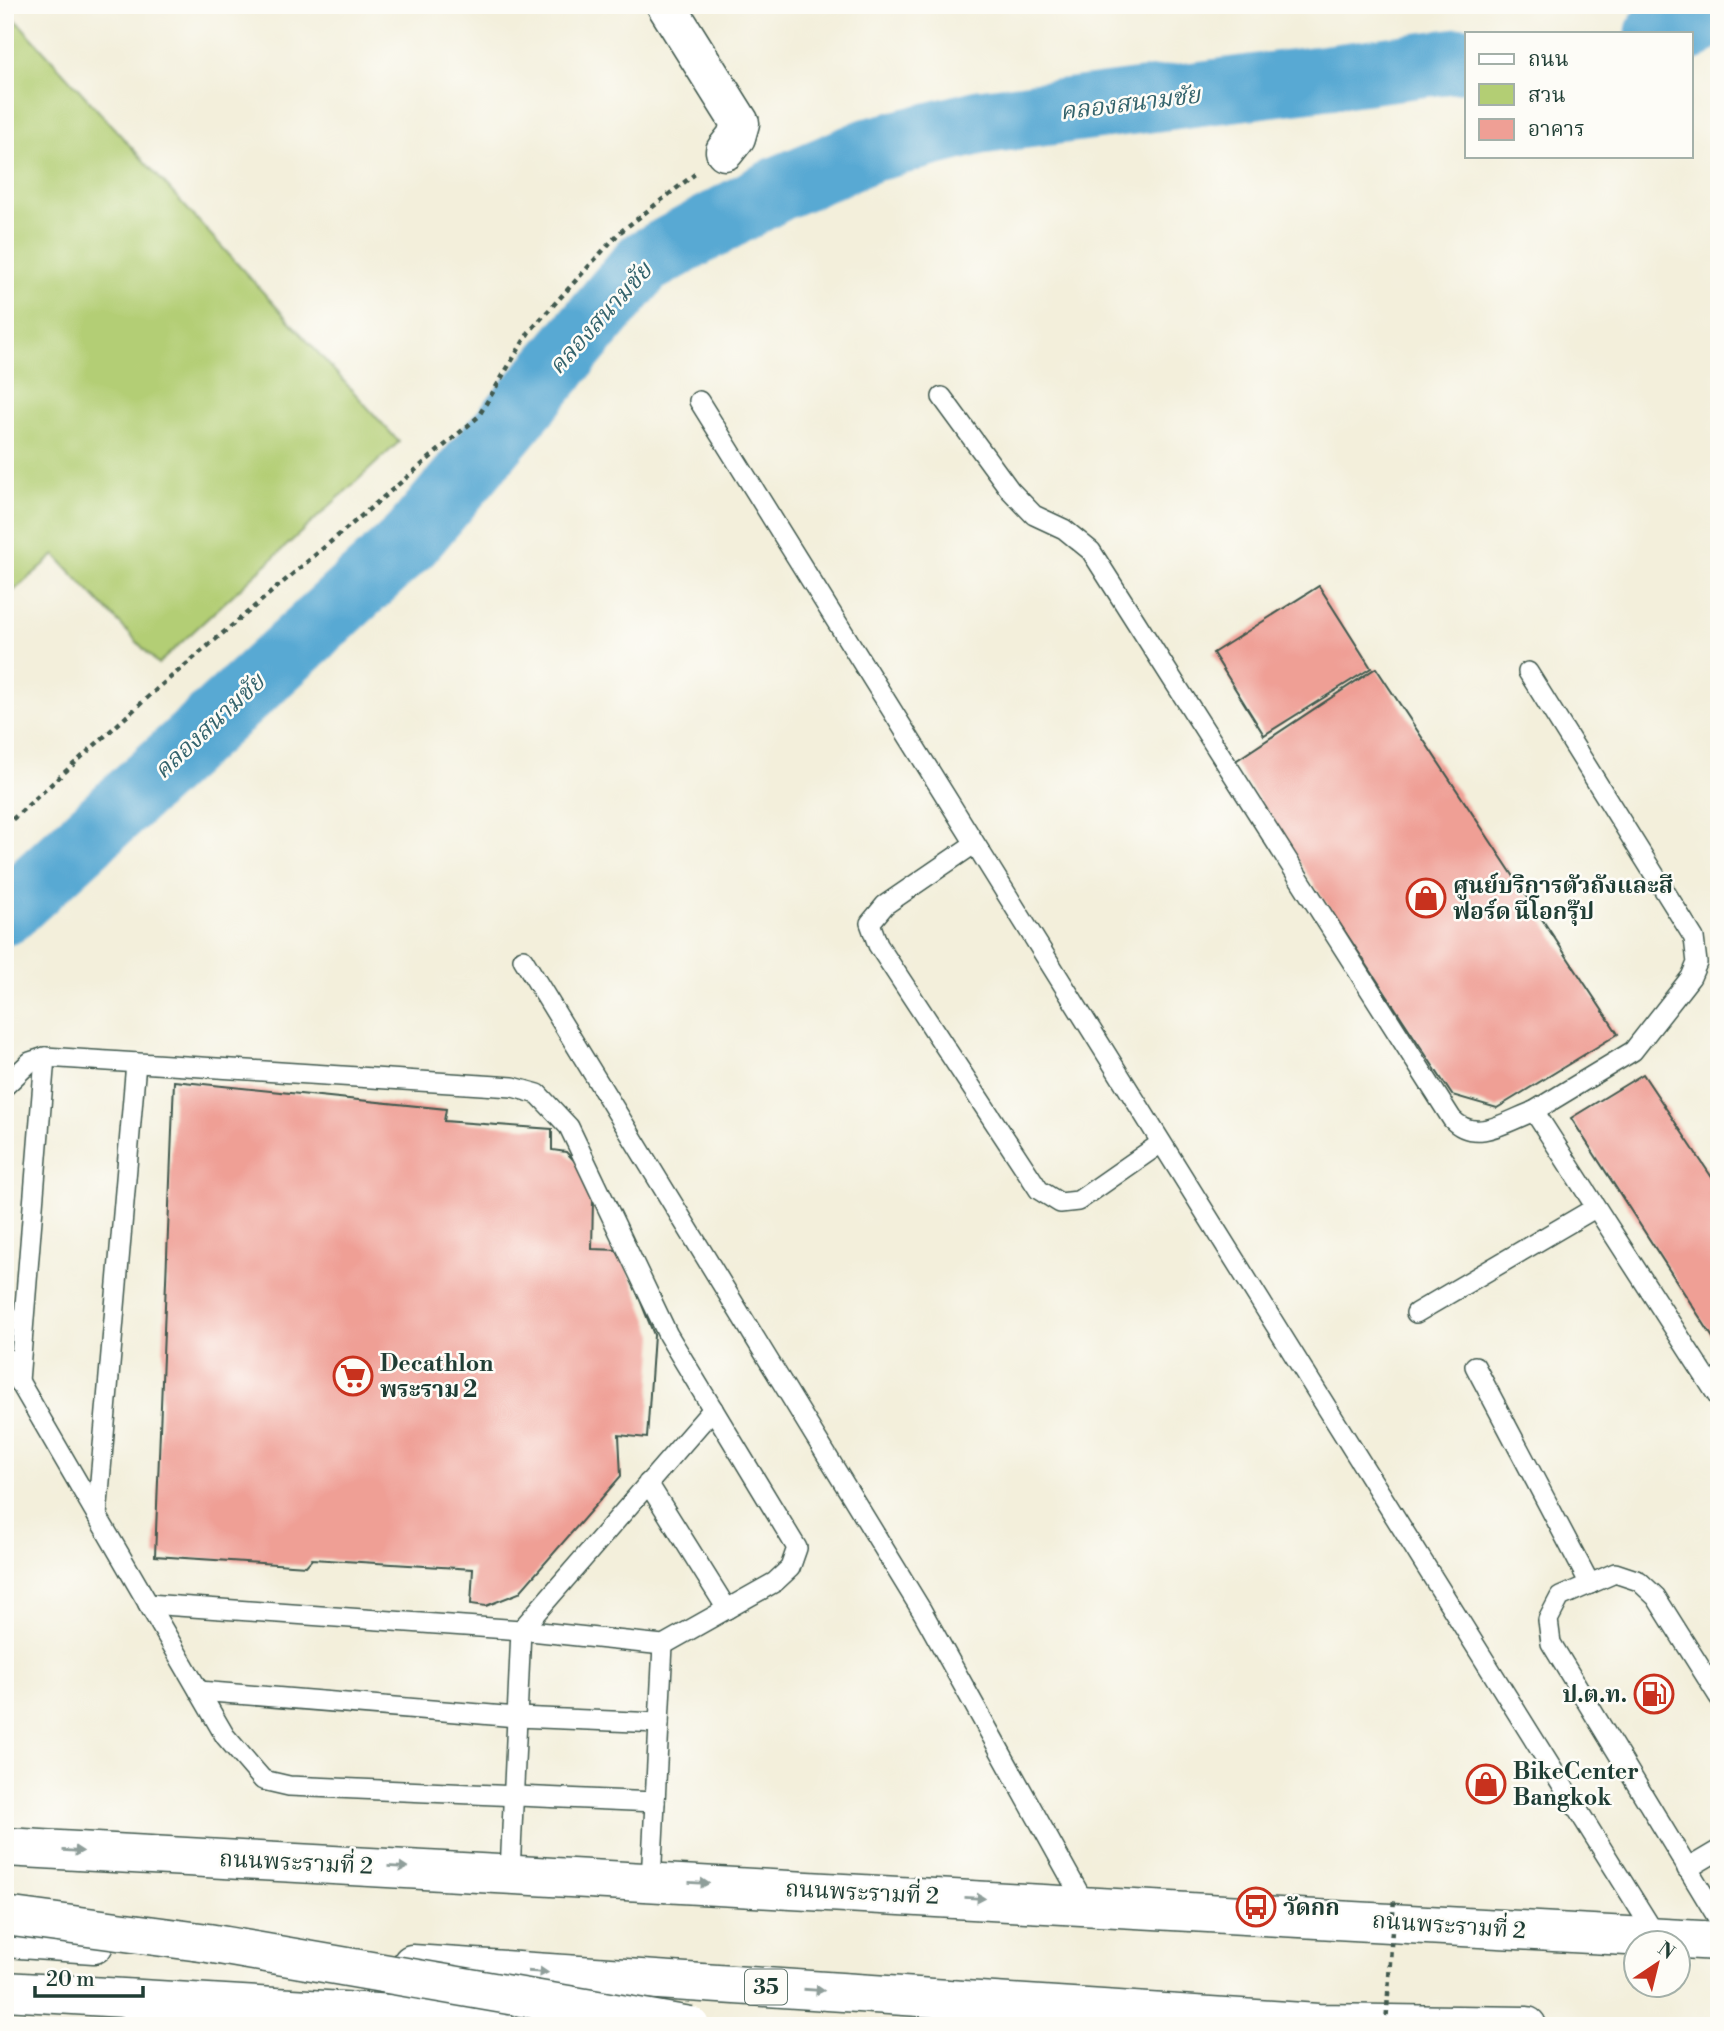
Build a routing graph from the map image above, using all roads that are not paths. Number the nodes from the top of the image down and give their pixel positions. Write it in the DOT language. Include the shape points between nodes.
graph roads {
  1 [pos="666,5"];
  2 [pos="725,151"];
  3 [pos="942,397"];
  4 [pos="699,401"];
  5 [pos="1528,672"];
  6 [pos="974,844"];
  7 [pos="523,959"];
  8 [pos="45,1057"];
  9 [pos="136,1063"];
  10 [pos="5,1086"];
  11 [pos="1534,1111"];
  12 [pos="1161,1143"];
  13 [pos="1595,1208"];
  14 [pos="1416,1313"];
  15 [pos="5,1357"];
  16 [pos="1475,1366"];
  17 [pos="19,1381"];
  18 [pos="1719,1398"];
  19 [pos="713,1409"];
  20 [pos="648,1483"];
  21 [pos="97,1516"];
  22 [pos="1590,1584"];
  23 [pos="148,1604"];
  24 [pos="727,1609"];
  25 [pos="521,1630"];
  26 [pos="663,1645"];
  27 [pos="198,1691"];
  28 [pos="1719,1697"];
  29 [pos="517,1717"];
  30 [pos="659,1723"];
  31 [pos="513,1797"];
  32 [pos="655,1802"];
  33 [pos="5,1847"];
  34 [pos="1719,1850"];
  35 [pos="1687,1869"];
  36 [pos="510,1873"];
  37 [pos="651,1881"];
  38 [pos="1085,1904"];
  39 [pos="5,1916"];
  40 [pos="1719,1920"];
  41 [pos="1653,1930"];
  42 [pos="1622,1936"];
  43 [pos="5,1938"];
  44 [pos="1692,1940"];
  45 [pos="1719,1941"];
  46 [pos="5,1991"];
  47 [pos="600,2026"];
  48 [pos="690,2026"];
  49 [pos="1527,2026"];
  1 -- 2 [label="main road" via="740,123"];
  3 -- 11 [label="lane" via="1010,491 1034,515 1064,529 1091,551 1452,1119 1460,1128 1481,1131"];
  4 -- 6 [label="lane"];
  5 -- 11 [label="lane" via="1694,938 1697,963 1633,1051"];
  6 -- 12 [label="lane"];
  6 -- 12 [label="lane" via="885,905 870,923 878,945 1039,1191 1060,1203 1079,1201"];
  7 -- 38 [label="lane" via="922,1611"];
  8 -- 9 [label="lane"];
  8 -- 10 [label="lane" via="30,1062"];
  8 -- 17 [label="lane"];
  9 -- 19 [label="lane" via="513,1087 538,1094 569,1127 668,1335"];
  9 -- 21 [label="lane"];
  11 -- 13 [label="lane"];
  12 -- 41 [label="lane"];
  13 -- 14 [label="lane"];
  13 -- 18 [label="lane"];
  15 -- 17 [label="lane"];
  16 -- 22 [label="lane"];
  17 -- 21 [label="lane"];
  19 -- 20 [label="lane"];
  19 -- 24 [label="lane" via="797,1548 790,1568 775,1582"];
  20 -- 24 [label="lane"];
  20 -- 25 [label="lane"];
  21 -- 23 [label="lane"];
  22 -- 28 [label="lane" via="1615,1573 1639,1581 1657,1597"];
  22 -- 35 [label="lane" via="1560,1597 1548,1620 1551,1643"];
  23 -- 25 [label="lane"];
  23 -- 27 [label="lane"];
  24 -- 26 [label="lane"];
  25 -- 26 [label="lane"];
  25 -- 29 [label="lane"];
  26 -- 30 [label="lane"];
  27 -- 29 [label="lane"];
  27 -- 31 [label="lane" via="225,1736 263,1780"];
  29 -- 30 [label="lane"];
  29 -- 31 [label="lane"];
  30 -- 32 [label="lane"];
  31 -- 32 [label="lane"];
  31 -- 36 [label="lane"];
  32 -- 37 [label="lane"];
  33 -- 36 [label="main road, ถนนพระรามที่ 2, one-way"];
  34 -- 35 [label="lane"];
  35 -- 40 [label="lane"];
  36 -- 37 [label="main road, ถนนพระรามที่ 2"];
  37 -- 38 [label="main road, ถนนพระรามที่ 2, one-way"];
  38 -- 42 [label="main road, ถนนพระรามที่ 2"];
  39 -- 48 [label="main road, bridge" via="208,1943"];
  43 -- 49 [label="main road, 35, one-way" via="1318,2023"];
  44 -- 45 [label="main road, ถนนพระรามที่ 2"];
  46 -- 47 [label="main road"];
}
